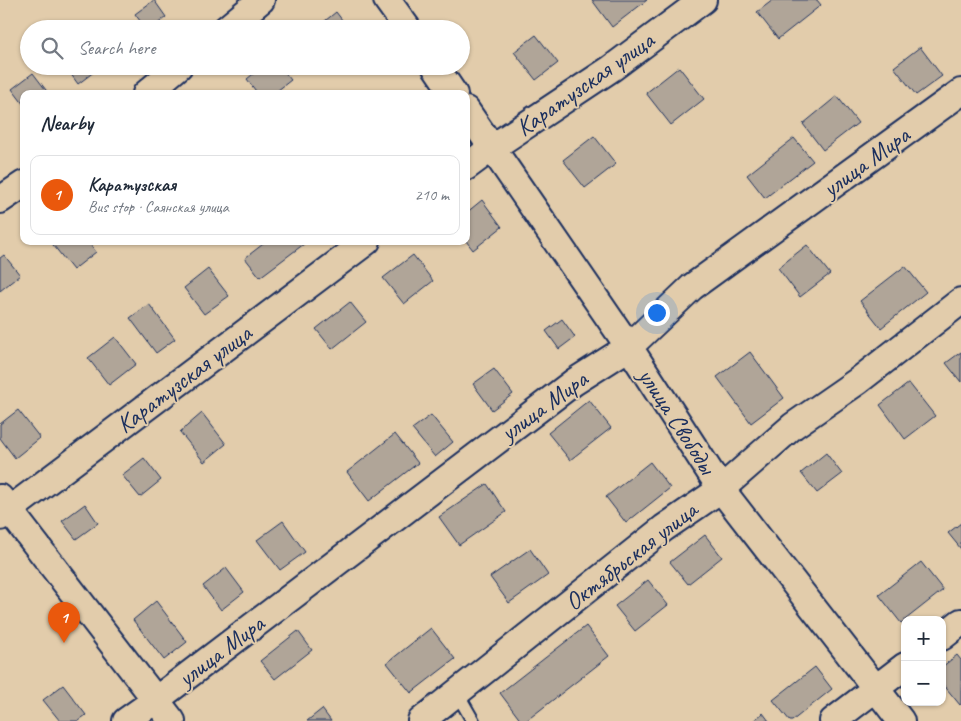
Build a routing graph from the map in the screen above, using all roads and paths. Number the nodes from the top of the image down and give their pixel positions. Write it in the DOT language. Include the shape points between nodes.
graph roads {
  1 [pos="261,0"];
  2 [pos="387,0"];
  3 [pos="704,0"];
  4 [pos="237,20"];
  5 [pos="401,20"];
  6 [pos="169,75"];
  7 [pos="441,75"];
  8 [pos="151,90"];
  9 [pos="451,90"];
  10 [pos="961,92"];
  11 [pos="470,115"];
  12 [pos="493,147"];
  13 [pos="470,164"];
  14 [pos="20,187"];
  15 [pos="0,200"];
  16 [pos="363,245"];
  17 [pos="961,301"];
  18 [pos="629,347"];
  19 [pos="721,489"];
  20 [pos="3,508"];
  21 [pos="961,622"];
  22 [pos="946,634"];
  23 [pos="901,669"];
  24 [pos="876,688"];
  25 [pos="457,693"];
  26 [pos="157,699"];
  27 [pos="126,721"];
  28 [pos="172,721"];
  29 [pos="420,721"];
  30 [pos="473,721"];
  31 [pos="833,721"];
  32 [pos="901,721"];
  1 -- 4 [label="street"];
  2 -- 5 [label="street"];
  3 -- 12 [label="street, Каратузская улица" via="612,68"];
  6 -- 8 [label="street"];
  7 -- 9 [label="street"];
  10 -- 18 [label="street, улица Мира" via="692,287"];
  11 -- 12 [label="street, улица Свободы"];
  12 -- 13 [label="street, Каратузская улица"];
  12 -- 18 [label="street, улица Свободы"];
  14 -- 15 [label="street"];
  16 -- 20 [label="street, Каратузская улица"];
  17 -- 19 [label="street, Октябрьская улица" via="858,381 792,426"];
  18 -- 19 [label="street, улица Свободы"];
  18 -- 26 [label="street, улица Мира" via="574,382"];
  19 -- 24 [label="street, улица Свободы"];
  19 -- 25 [label="street, Октябрьская улица" via="664,528"];
  20 -- 26 [label="street"];
  21 -- 22 [label="street"];
  23 -- 24 [label="street"];
  24 -- 31 [label="street"];
  24 -- 32 [label="street, улица Свободы"];
  25 -- 29 [label="street, Октябрьская улица"];
  25 -- 30 [label="lane"];
  26 -- 27 [label="street, улица Мира"];
  26 -- 28 [label="street"];
}
